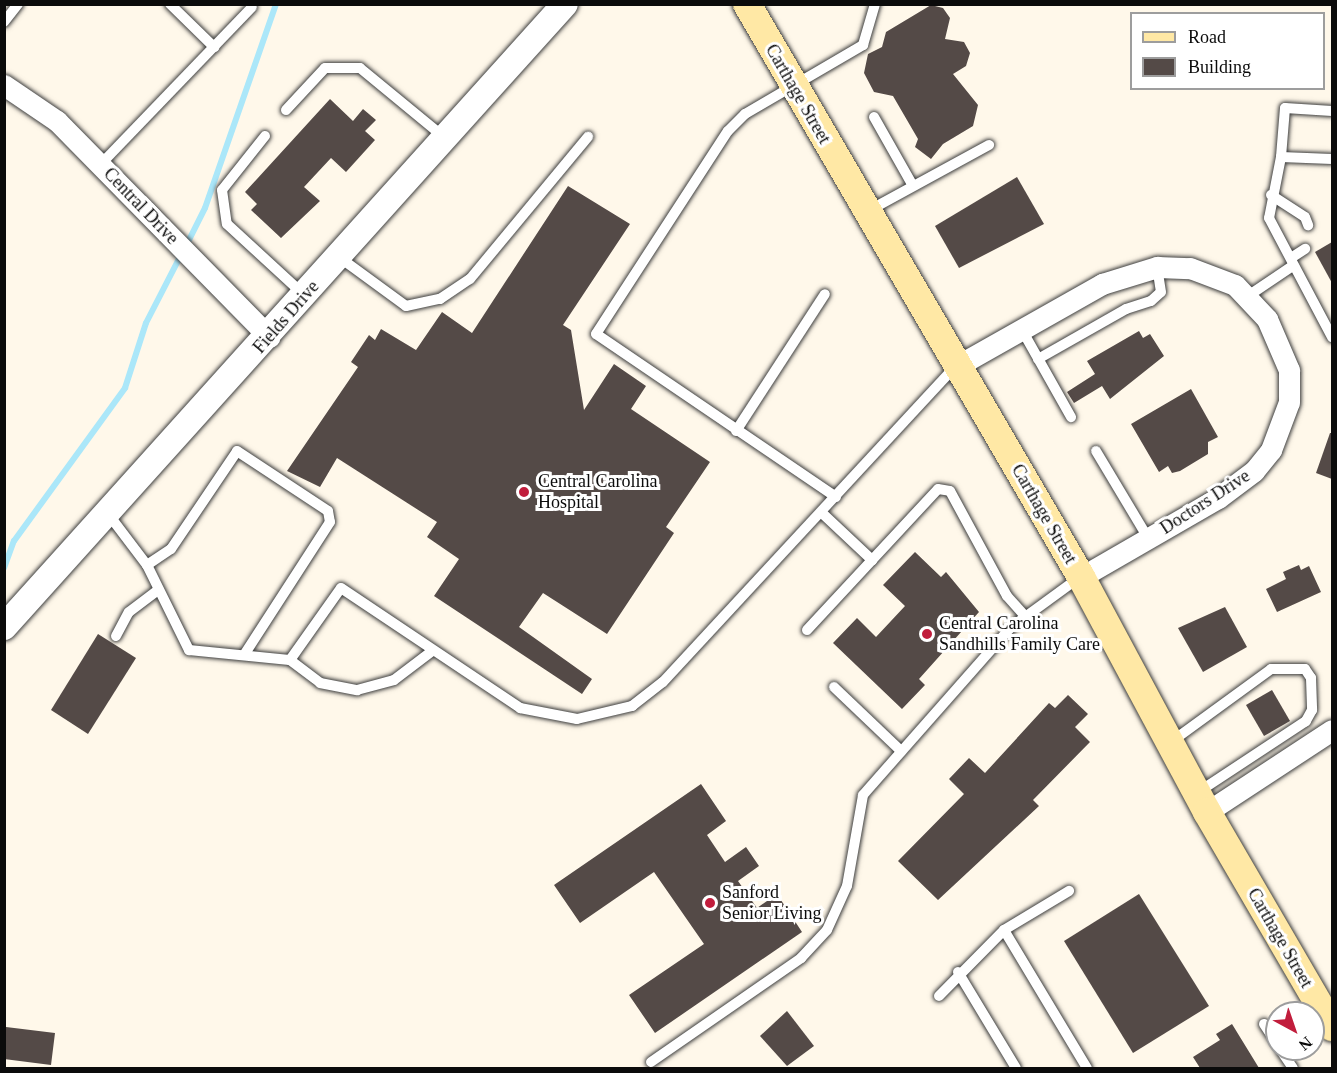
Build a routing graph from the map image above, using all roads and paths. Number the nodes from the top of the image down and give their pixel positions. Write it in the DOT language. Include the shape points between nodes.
graph roads {
  1 [pos="18,4"];
  2 [pos="170,4"];
  3 [pos="565,4"];
  4 [pos="747,4"];
  5 [pos="875,4"];
  6 [pos="252,7"];
  7 [pos="4,22"];
  8 [pos="214,47"];
  9 [pos="4,85"];
  10 [pos="792,85"];
  11 [pos="286,110"];
  12 [pos="1332,111"];
  13 [pos="874,117"];
  14 [pos="265,136"];
  15 [pos="588,137"];
  16 [pos="445,138"];
  17 [pos="989,145"];
  18 [pos="1281,157"];
  19 [pos="1332,159"];
  20 [pos="100,165"];
  21 [pos="913,186"];
  22 [pos="1270,195"];
  23 [pos="866,212"];
  24 [pos="1308,225"];
  25 [pos="1305,249"];
  26 [pos="339,257"];
  27 [pos="1292,261"];
  28 [pos="1157,267"];
  29 [pos="825,294"];
  30 [pos="305,296"];
  31 [pos="1248,296"];
  32 [pos="1022,330"];
  33 [pos="269,337"];
  34 [pos="1332,337"];
  35 [pos="1038,359"];
  36 [pos="957,366"];
  37 [pos="1071,417"];
  38 [pos="736,431"];
  39 [pos="1096,451"];
  40 [pos="836,497"];
  41 [pos="822,513"];
  42 [pos="109,515"];
  43 [pos="1148,538"];
  44 [pos="872,560"];
  45 [pos="147,565"];
  46 [pos="1081,577"];
  47 [pos="158,590"];
  48 [pos="1026,617"];
  49 [pos="4,627"];
  50 [pos="807,630"];
  51 [pos="116,636"];
  52 [pos="432,651"];
  53 [pos="244,655"];
  54 [pos="291,660"];
  55 [pos="834,687"];
  56 [pos="1332,730"];
  57 [pos="1170,742"];
  58 [pos="901,751"];
  59 [pos="1202,803"];
  60 [pos="1069,891"];
  61 [pos="1004,930"];
  62 [pos="958,972"];
  63 [pos="939,996"];
  64 [pos="1332,1027"];
  65 [pos="651,1062"];
  66 [pos="1016,1068"];
  67 [pos="1086,1068"];
  1 -- 7 [label="lane"];
  2 -- 8 [label="lane"];
  3 -- 16 [label="street, Fields Drive"];
  4 -- 10 [label="main road, Carthage Street"];
  5 -- 10 [label="lane" via="863,45"];
  6 -- 8 [label="lane"];
  8 -- 20 [label="lane"];
  9 -- 20 [label="street, Central Drive" via="57,121"];
  10 -- 23 [label="main road, Carthage Street"];
  10 -- 38 [label="lane" via="728,131 596,334"];
  11 -- 16 [label="lane" via="325,68 360,68"];
  12 -- 18 [label="lane" via="1285,108"];
  13 -- 21 [label="lane"];
  14 -- 30 [label="lane" via="222,190 227,224"];
  15 -- 26 [label="lane" via="470,279 440,299 406,306"];
  16 -- 26 [label="street, Fields Drive"];
  17 -- 21 [label="lane"];
  18 -- 19 [label="lane"];
  18 -- 22 [label="lane"];
  20 -- 33 [label="street, Central Drive"];
  21 -- 23 [label="lane"];
  22 -- 24 [label="lane"];
  22 -- 27 [label="lane" via="1269,218"];
  23 -- 36 [label="main road, Carthage Street"];
  25 -- 27 [label="lane"];
  26 -- 30 [label="street, Fields Drive"];
  27 -- 31 [label="lane"];
  27 -- 34 [label="lane"];
  28 -- 31 [label="street, Doctors Drive" via="1214,275"];
  28 -- 32 [label="street, Doctors Drive" via="1102,284"];
  28 -- 35 [label="lane" via="1161,292 1151,301 1126,309"];
  29 -- 38 [label="lane"];
  30 -- 33 [label="street, Fields Drive"];
  31 -- 43 [label="street, Doctors Drive" via="1271,327 1289,370 1282,427 1254,471"];
  32 -- 35 [label="lane"];
  32 -- 36 [label="street, Doctors Drive"];
  33 -- 42 [label="street, Fields Drive"];
  35 -- 37 [label="lane"];
  36 -- 40 [label="lane"];
  36 -- 46 [label="main road, Carthage Street"];
  38 -- 40 [label="lane"];
  39 -- 43 [label="lane"];
  40 -- 41 [label="lane"];
  41 -- 44 [label="lane"];
  41 -- 52 [label="lane" via="663,682 615,713 576,719 538,715"];
  42 -- 45 [label="lane"];
  42 -- 49 [label="street, Fields Drive"];
  43 -- 46 [label="street, Doctors Drive"];
  44 -- 48 [label="lane" via="938,489 950,491 1007,596"];
  44 -- 50 [label="lane"];
  45 -- 47 [label="lane"];
  45 -- 53 [label="lane" via="177,539 237,451 328,511 330,522"];
  46 -- 48 [label="lane"];
  46 -- 57 [label="main road, Carthage Street"];
  47 -- 51 [label="lane" via="129,612"];
  47 -- 53 [label="lane" via="189,650"];
  48 -- 58 [label="lane"];
  52 -- 54 [label="lane" via="394,680 357,690 320,683"];
  52 -- 54 [label="lane" via="341,588"];
  53 -- 54 [label="lane"];
  55 -- 58 [label="lane"];
  56 -- 59 [label="street"];
  57 -- 59 [label="main road, Carthage Street"];
  57 -- 59 [label="lane" via="1271,669 1305,669 1311,678 1312,710 1306,721"];
  58 -- 65 [label="lane" via="863,795 847,886 827,930 801,958"];
  59 -- 64 [label="main road, Carthage Street"];
  60 -- 61 [label="lane"];
  61 -- 62 [label="lane"];
  61 -- 67 [label="lane"];
  62 -- 63 [label="lane"];
  62 -- 66 [label="lane"];
}
